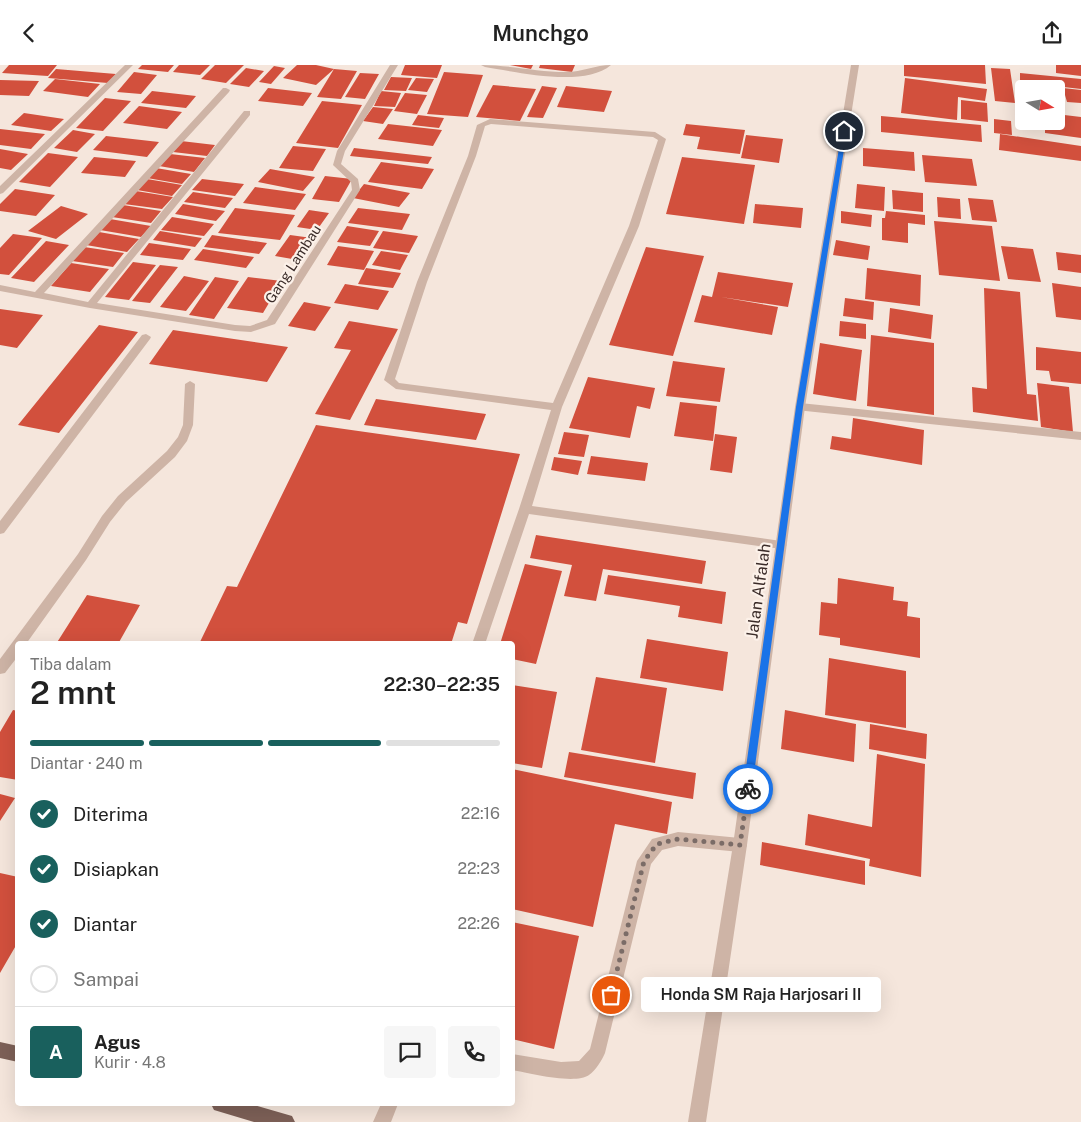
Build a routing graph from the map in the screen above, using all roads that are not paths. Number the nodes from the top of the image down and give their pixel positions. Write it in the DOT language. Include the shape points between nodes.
graph roads {
  1 [pos="129,65"];
  2 [pos="394,65"];
  3 [pos="485,65"];
  4 [pos="607,65"];
  5 [pos="855,65"];
  6 [pos="226,90"];
  7 [pos="247,113"];
  8 [pos="0,191"];
  9 [pos="0,288"];
  10 [pos="36,295"];
  11 [pos="90,305"];
  12 [pos="146,337"];
  13 [pos="190,384"];
  14 [pos="557,407"];
  15 [pos="800,407"];
  16 [pos="1081,436"];
  17 [pos="525,509"];
  18 [pos="0,530"];
  19 [pos="781,545"];
  20 [pos="21,641"];
  21 [pos="479,641"];
  22 [pos="15,649"];
  23 [pos="0,669"];
  24 [pos="740,845"];
  25 [pos="0,1050"];
  26 [pos="15,1053"];
  27 [pos="515,1062"];
  28 [pos="227,1106"];
  29 [pos="389,1106"];
  30 [pos="286,1122"];
  31 [pos="382,1122"];
  32 [pos="697,1122"];
  1 -- 8 [label="street"];
  2 -- 11 [label="street, Gang Lambau" via="341,151 337,165 355,181 356,190 271,322 251,329 235,328"];
  3 -- 4 [label="street" via="577,75"];
  5 -- 15 [label="street, Jalan Alfalah"];
  6 -- 10 [label="street"];
  7 -- 11 [label="street"];
  9 -- 10 [label="street, Gang Lambau"];
  10 -- 11 [label="street, Gang Lambau"];
  12 -- 18 [label="street"];
  13 -- 20 [label="street" via="188,425 183,438 106,519"];
  14 -- 14 [label="street" via="634,226 662,139 655,135 490,121 481,125 389,380 396,386"];
  14 -- 17 [label="street"];
  15 -- 16 [label="street"];
  15 -- 19 [label="street, Jalan Alfalah"];
  17 -- 19 [label="street"];
  17 -- 21 [label="street"];
  19 -- 24 [label="street, Jalan Alfalah"];
  22 -- 23 [label="street"];
  24 -- 27 [label="street" via="678,839 657,844 644,861 597,1053 583,1069 561,1070"];
  24 -- 32 [label="street, Jalan Alfalah"];
  25 -- 26 [label="main road"];
  28 -- 30 [label="main road"];
  29 -- 31 [label="street"];
}
